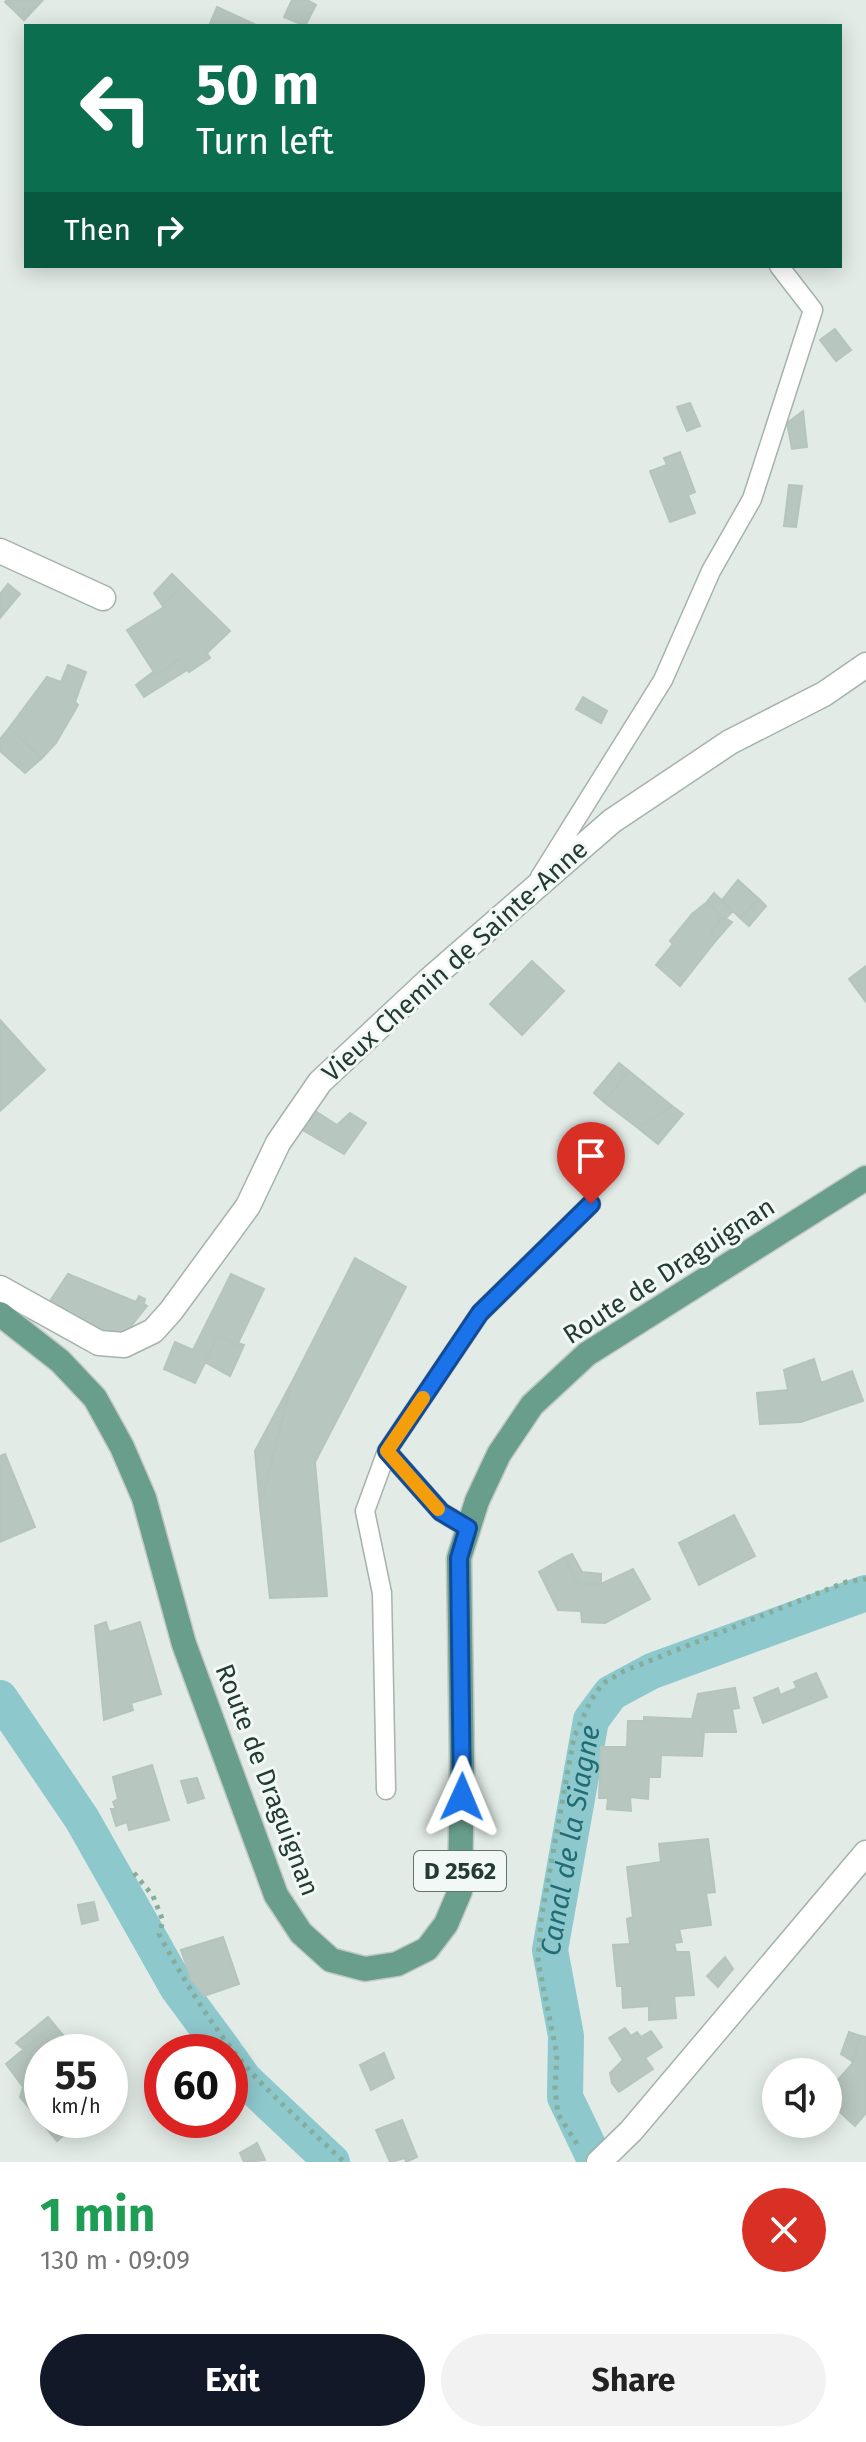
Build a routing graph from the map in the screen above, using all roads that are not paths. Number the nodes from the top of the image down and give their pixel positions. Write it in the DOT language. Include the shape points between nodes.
graph roads {
  1 [pos="781,268"];
  2 [pos="0,551"];
  3 [pos="103,598"];
  4 [pos="866,665"];
  5 [pos="534,886"];
  6 [pos="866,1178"];
  7 [pos="591,1204"];
  8 [pos="0,1288"];
  9 [pos="0,1314"];
  10 [pos="0,1327"];
  11 [pos="33,1342"];
  12 [pos="387,1451"];
  13 [pos="468,1528"];
  14 [pos="386,1790"];
  15 [pos="866,1853"];
  16 [pos="599,2162"];
  1 -- 5 [label="lane" via="813,310 752,499 711,571 663,680"];
  2 -- 3 [label="street"];
  4 -- 5 [label="street, Vieux Chemin de Sainte-Anne" via="824,694 730,742 625,812"];
  5 -- 8 [label="street, Vieux Chemin de Sainte-Anne" via="320,1082 278,1143 248,1206 153,1331 124,1345 99,1343"];
  6 -- 13 [label="main road, Route de Draguignan / D 2562" via="587,1354 532,1405 499,1454"];
  7 -- 12 [label="lane" via="480,1313"];
  9 -- 11 [label="main road, Route de Draguignan / D 2562"];
  10 -- 11 [label="main road, Route de Draguignan / D 2562"];
  11 -- 13 [label="main road, Route de Draguignan / D 2562" via="95,1398 122,1447 144,1498 184,1644 276,1895 301,1933 331,1960 365,1969 397,1964 427,1949 446,1924 460,1891 459,1558"];
  12 -- 13 [label="lane" via="441,1512"];
  12 -- 14 [label="lane" via="365,1511 382,1593"];
  15 -- 16 [label="street"];
}
